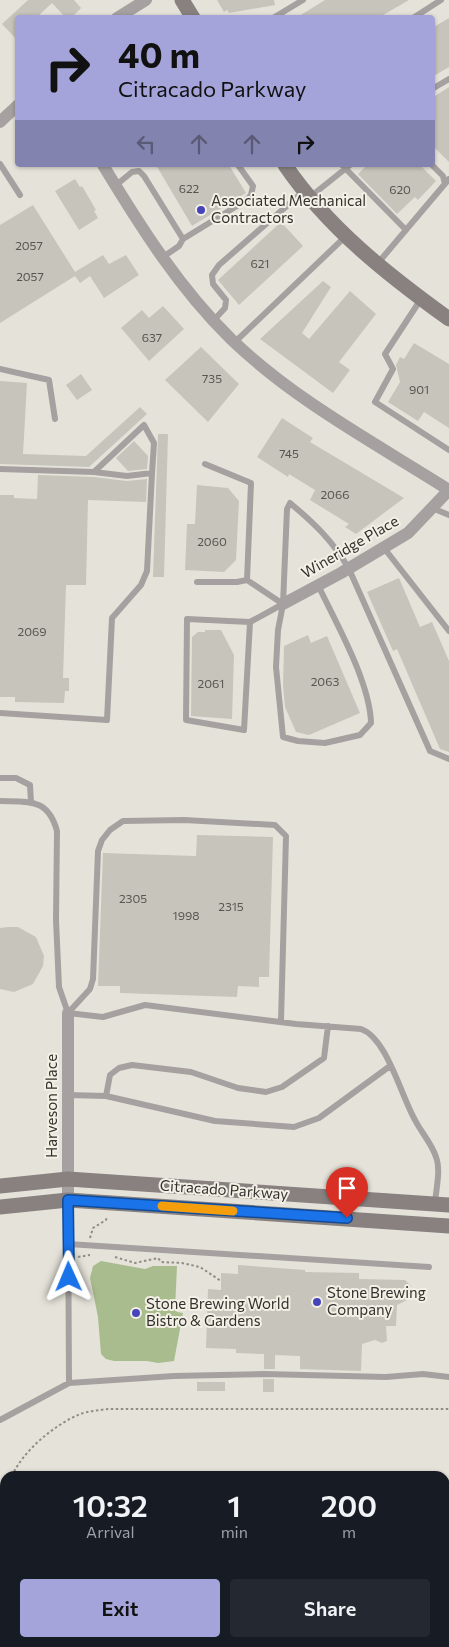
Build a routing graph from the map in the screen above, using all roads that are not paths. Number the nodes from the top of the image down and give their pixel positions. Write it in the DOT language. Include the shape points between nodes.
graph roads {
  1 [pos="146,0"];
  2 [pos="182,0"];
  3 [pos="303,0"];
  4 [pos="441,0"];
  5 [pos="294,2"];
  6 [pos="122,15"];
  7 [pos="191,15"];
  8 [pos="277,15"];
  9 [pos="418,15"];
  10 [pos="449,79"];
  11 [pos="435,87"];
  12 [pos="15,108"];
  13 [pos="0,122"];
  14 [pos="0,164"];
  15 [pos="103,167"];
  16 [pos="135,167"];
  17 [pos="239,167"];
  18 [pos="287,167"];
  19 [pos="344,167"];
  20 [pos="346,167"];
  21 [pos="434,167"];
  22 [pos="132,172"];
  23 [pos="447,182"];
  24 [pos="115,186"];
  25 [pos="307,194"];
  26 [pos="20,195"];
  27 [pos="406,230"];
  28 [pos="346,236"];
  29 [pos="182,240"];
  30 [pos="163,257"];
  31 [pos="377,264"];
  32 [pos="421,299"];
  33 [pos="449,319"];
  34 [pos="214,320"];
  35 [pos="235,342"];
  36 [pos="0,368"];
  37 [pos="55,419"];
  38 [pos="449,450"];
  39 [pos="205,464"];
  40 [pos="0,469"];
  41 [pos="94,472"];
  42 [pos="152,473"];
  43 [pos="449,490"];
  44 [pos="432,508"];
  45 [pos="449,515"];
  46 [pos="384,548"];
  47 [pos="349,568"];
  48 [pos="247,580"];
  49 [pos="197,582"];
  50 [pos="318,585"];
  51 [pos="283,604"];
  52 [pos="250,622"];
  53 [pos="449,631"];
  54 [pos="0,713"];
  55 [pos="449,758"];
  56 [pos="0,778"];
  57 [pos="0,801"];
  58 [pos="31,802"];
  59 [pos="68,1013"];
  60 [pos="281,1021"];
  61 [pos="328,1026"];
  62 [pos="390,1066"];
  63 [pos="68,1095"];
  64 [pos="106,1096"];
  65 [pos="68,1179"];
  66 [pos="0,1186"];
  67 [pos="68,1200"];
  68 [pos="442,1204"];
  69 [pos="0,1206"];
  70 [pos="449,1226"];
  71 [pos="68,1244"];
  72 [pos="429,1267"];
  73 [pos="449,1376"];
  74 [pos="69,1383"];
  75 [pos="0,1420"];
  1 -- 6 [label="street"];
  2 -- 7 [label="main road"];
  3 -- 5 [label="lane"];
  4 -- 9 [label="lane"];
  5 -- 8 [label="lane"];
  10 -- 11 [label="lane"];
  12 -- 13 [label="street"];
  14 -- 26 [label="lane"];
  15 -- 24 [label="street"];
  16 -- 22 [label="lane"];
  17 -- 29 [label="lane" via="253,186 251,195"];
  18 -- 25 [label="main road"];
  19 -- 25 [label="lane"];
  20 -- 27 [label="lane"];
  21 -- 23 [label="lane"];
  22 -- 24 [label="lane"];
  22 -- 29 [label="lane" via="140,172 144,176"];
  23 -- 27 [label="lane"];
  24 -- 30 [label="street"];
  25 -- 28 [label="main road"];
  25 -- 34 [label="lane" via="219,265 212,275 214,284 226,300 225,308"];
  27 -- 31 [label="lane"];
  28 -- 31 [label="main road"];
  28 -- 35 [label="lane"];
  29 -- 30 [label="lane"];
  30 -- 34 [label="street"];
  31 -- 32 [label="main road"];
  32 -- 33 [label="main road"];
  32 -- 38 [label="lane" via="385,354 393,369 375,402"];
  34 -- 35 [label="street"];
  35 -- 43 [label="street" via="333,418"];
  36 -- 37 [label="lane" via="50,380"];
  39 -- 48 [label="lane" via="251,483"];
  40 -- 41 [label="lane"];
  41 -- 42 [label="lane" via="126,476"];
  41 -- 42 [label="lane" via="144,425 154,443"];
  42 -- 54 [label="lane" via="147,571 142,585 112,618 107,720"];
  43 -- 44 [label="street, Wineridge Place"];
  44 -- 45 [label="lane"];
  44 -- 46 [label="street, Wineridge Place" via="408,533"];
  46 -- 47 [label="street, Wineridge Place"];
  46 -- 53 [label="lane"];
  47 -- 50 [label="street, Wineridge Place"];
  47 -- 51 [label="lane" via="322,530 290,503 287,509"];
  47 -- 55 [label="lane" via="430,751"];
  48 -- 49 [label="lane"];
  48 -- 51 [label="lane"];
  50 -- 51 [label="street, Wineridge Place"];
  50 -- 51 [label="lane" via="371,705 371,722 360,734 325,743 283,737 276,667"];
  51 -- 52 [label="lane"];
  52 -- 52 [label="lane" via="187,619 186,720 244,730"];
  56 -- 58 [label="lane" via="16,778 30,785"];
  57 -- 58 [label="lane"];
  58 -- 59 [label="lane" via="51,814 57,831 59,987"];
  59 -- 60 [label="lane" via="103,1017 145,1005"];
  59 -- 60 [label="lane" via="90,989 93,980 98,851 102,840 123,821 184,820 275,825 286,836"];
  59 -- 63 [label="street, Harveson Place"];
  60 -- 61 [label="lane"];
  61 -- 62 [label="lane" via="368,1031"];
  61 -- 64 [label="lane" via="324,1058 273,1090 259,1092 238,1088 191,1072 126,1066 110,1075"];
  62 -- 64 [label="lane" via="319,1118 294,1127 215,1120"];
  62 -- 68 [label="lane" via="414,1118 436,1155"];
  63 -- 64 [label="lane"];
  63 -- 65 [label="street, Harveson Place"];
  65 -- 66 [label="main road, Citracado Parkway"];
  65 -- 67 [label="street, Harveson Place"];
  65 -- 68 [label="main road, Citracado Parkway"];
  67 -- 69 [label="main road, Citracado Parkway"];
  67 -- 70 [label="main road, Citracado Parkway"];
  67 -- 71 [label="lane"];
  71 -- 72 [label="lane"];
  71 -- 74 [label="lane"];
  73 -- 74 [label="lane" via="264,1374"];
  74 -- 75 [label="lane"];
}
